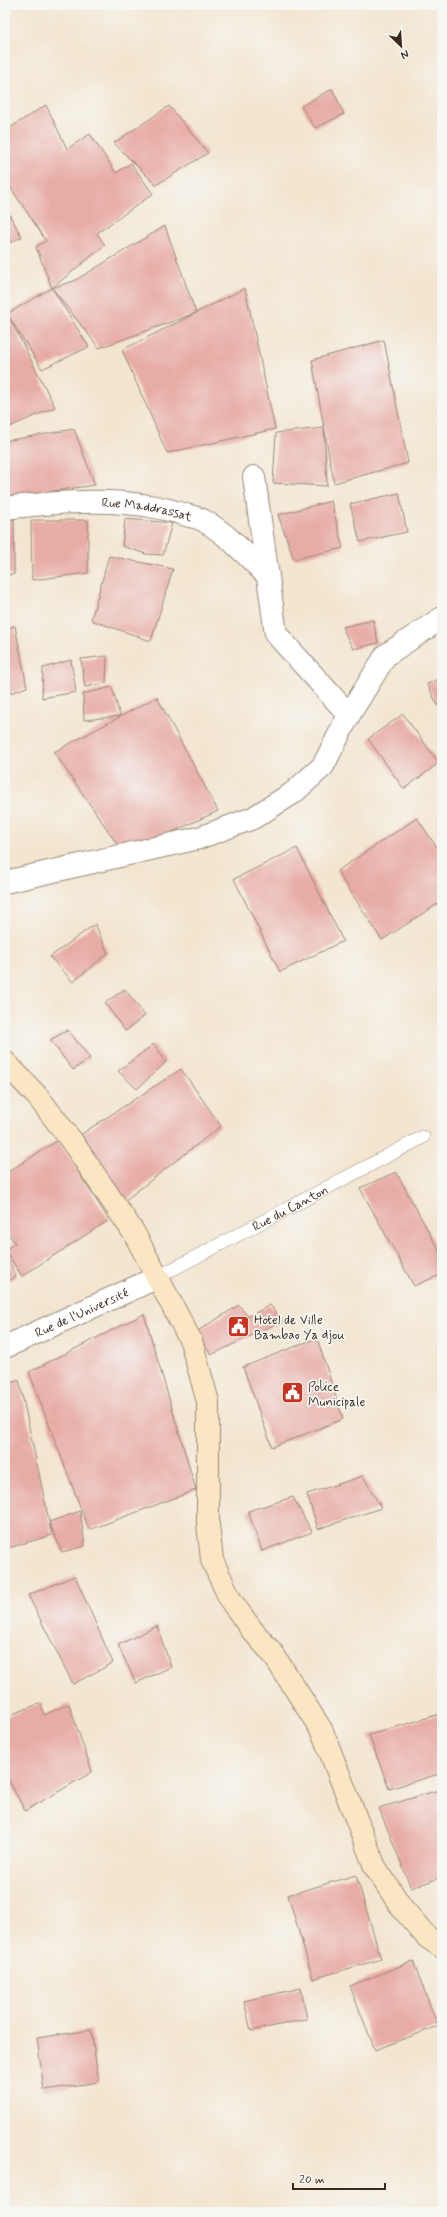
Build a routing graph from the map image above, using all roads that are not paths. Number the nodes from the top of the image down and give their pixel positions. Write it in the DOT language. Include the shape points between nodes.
graph roads {
  1 [pos="254,477"];
  2 [pos="5,508"];
  3 [pos="268,576"];
  4 [pos="442,618"];
  5 [pos="349,715"];
  6 [pos="5,882"];
  7 [pos="5,1062"];
  8 [pos="423,1137"];
  9 [pos="158,1277"];
  10 [pos="5,1347"];
  11 [pos="442,1947"];
  1 -- 3 [label="street"];
  2 -- 3 [label="street, Rue Maddrassat" via="73,503 163,507 206,521"];
  3 -- 5 [label="street" via="276,634"];
  4 -- 5 [label="street" via="386,655"];
  5 -- 6 [label="street" via="323,766 294,793 252,818 199,838"];
  7 -- 9 [label="main road" via="38,1097 71,1140 134,1233"];
  8 -- 9 [label="lane, Rue du Canton"];
  9 -- 10 [label="street, Rue de l'Université"];
  9 -- 11 [label="main road" via="190,1341 208,1402 208,1525 212,1560 230,1600 273,1654 322,1731 375,1867 402,1908 427,1937"];
}
